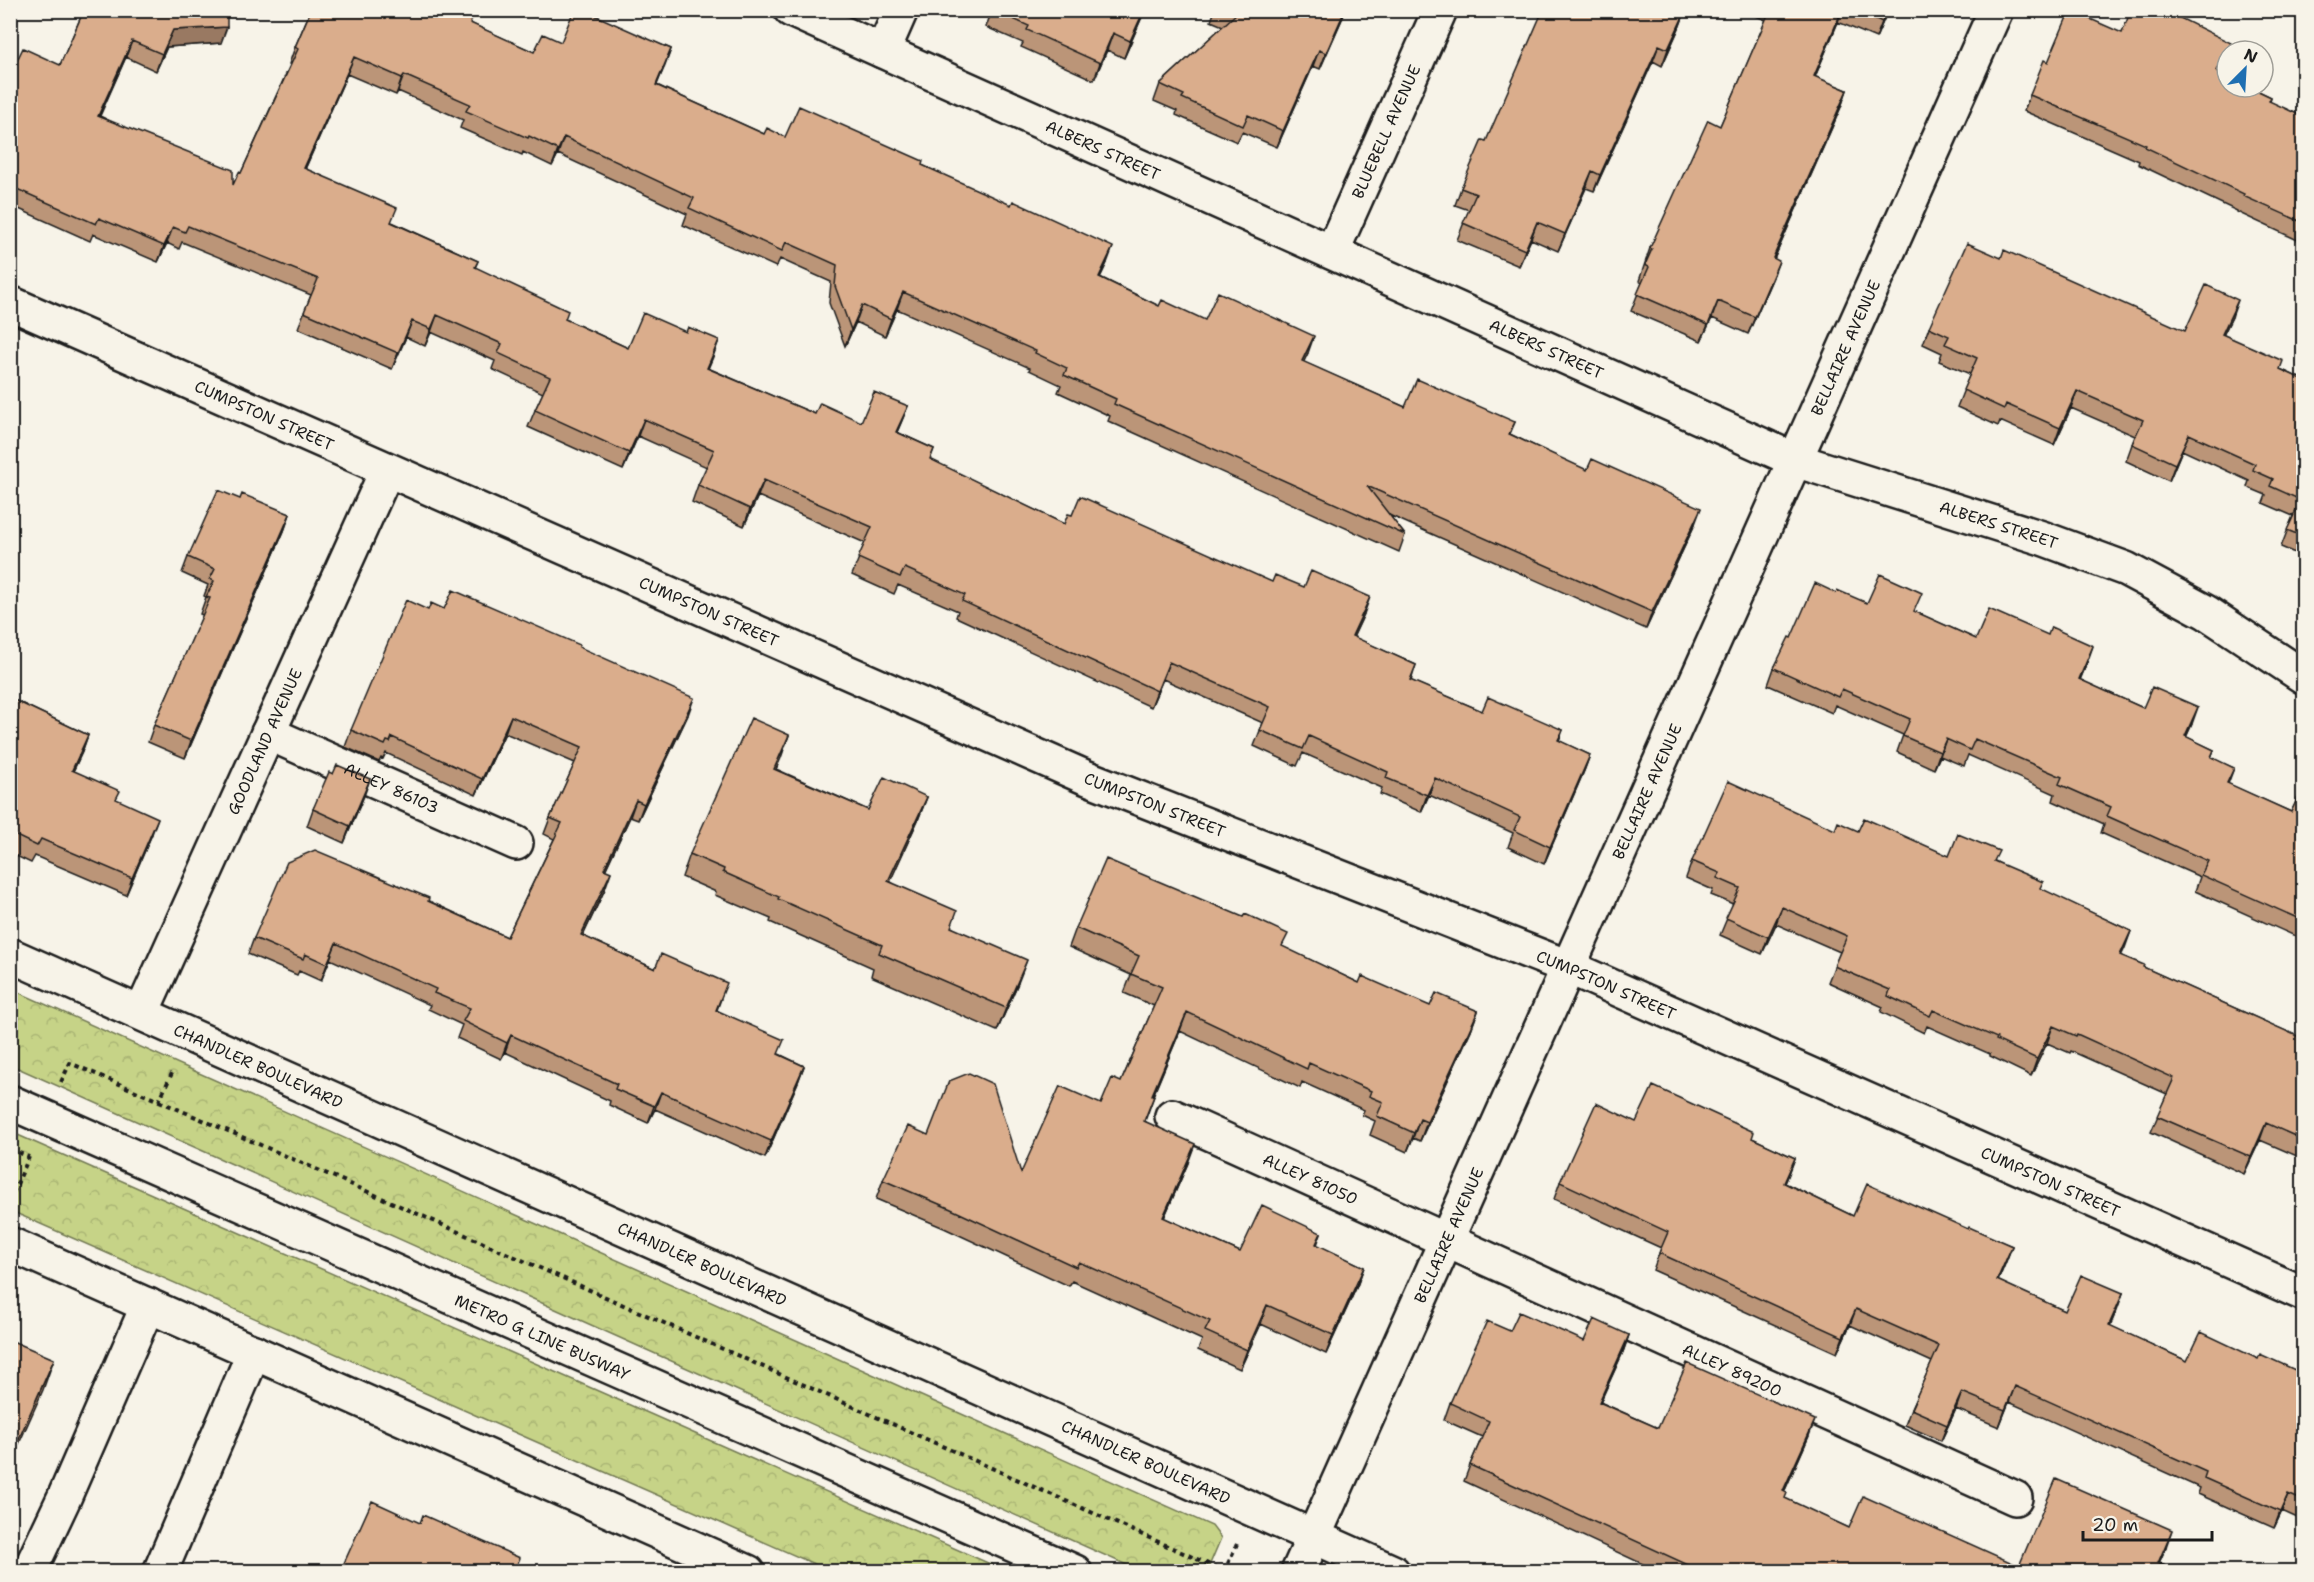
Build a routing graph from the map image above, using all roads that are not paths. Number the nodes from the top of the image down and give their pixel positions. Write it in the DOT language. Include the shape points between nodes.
graph roads {
  1 [pos="791,10"];
  2 [pos="901,10"];
  3 [pos="1440,10"];
  4 [pos="1996,10"];
  5 [pos="883,51"];
  6 [pos="1332,252"];
  7 [pos="10,303"];
  8 [pos="1795,460"];
  9 [pos="387,470"];
  10 [pos="2304,677"];
  11 [pos="268,733"];
  12 [pos="516,843"];
  13 [pos="10,955"];
  14 [pos="1568,967"];
  15 [pos="142,1012"];
  16 [pos="10,1102"];
  17 [pos="1173,1116"];
  18 [pos="1448,1241"];
  19 [pos="10,1244"];
  20 [pos="2304,1294"];
  21 [pos="148,1305"];
  22 [pos="254,1352"];
  23 [pos="2015,1498"];
  24 [pos="1313,1537"];
  25 [pos="29,1572"];
  26 [pos="160,1572"];
  27 [pos="748,1572"];
  28 [pos="1075,1572"];
  29 [pos="1298,1572"];
  30 [pos="1393,1572"];
  1 -- 5 [label="street, ALBERS STREET"];
  2 -- 5 [label="street"];
  3 -- 6 [label="street, BLUEBELL AVENUE"];
  4 -- 8 [label="street, BELLAIRE AVENUE"];
  5 -- 6 [label="street, ALBERS STREET"];
  6 -- 8 [label="street, ALBERS STREET"];
  7 -- 9 [label="street, CUMPSTON STREET"];
  8 -- 10 [label="street, ALBERS STREET" via="2042,538 2126,569 2206,612"];
  8 -- 14 [label="street, BELLAIRE AVENUE"];
  9 -- 11 [label="street, GOODLAND AVENUE"];
  9 -- 14 [label="street, CUMPSTON STREET" via="1085,777"];
  11 -- 12 [label="street, ALLEY 86103"];
  11 -- 15 [label="street, GOODLAND AVENUE"];
  13 -- 15 [label="street, CHANDLER BOULEVARD"];
  14 -- 18 [label="street, BELLAIRE AVENUE"];
  14 -- 20 [label="street, CUMPSTON STREET"];
  15 -- 24 [label="street, CHANDLER BOULEVARD"];
  16 -- 28 [label="street, METRO G LINE BUSWAY"];
  17 -- 18 [label="street, ALLEY 81050"];
  18 -- 23 [label="street, ALLEY 89200"];
  18 -- 24 [label="street, BELLAIRE AVENUE"];
  19 -- 21 [label="street"];
  21 -- 22 [label="street"];
  21 -- 25 [label="street"];
  22 -- 26 [label="street"];
  22 -- 27 [label="street"];
  24 -- 29 [label="street, BELLAIRE AVENUE"];
  24 -- 30 [label="street, CHANDLER BOULEVARD"];
}
